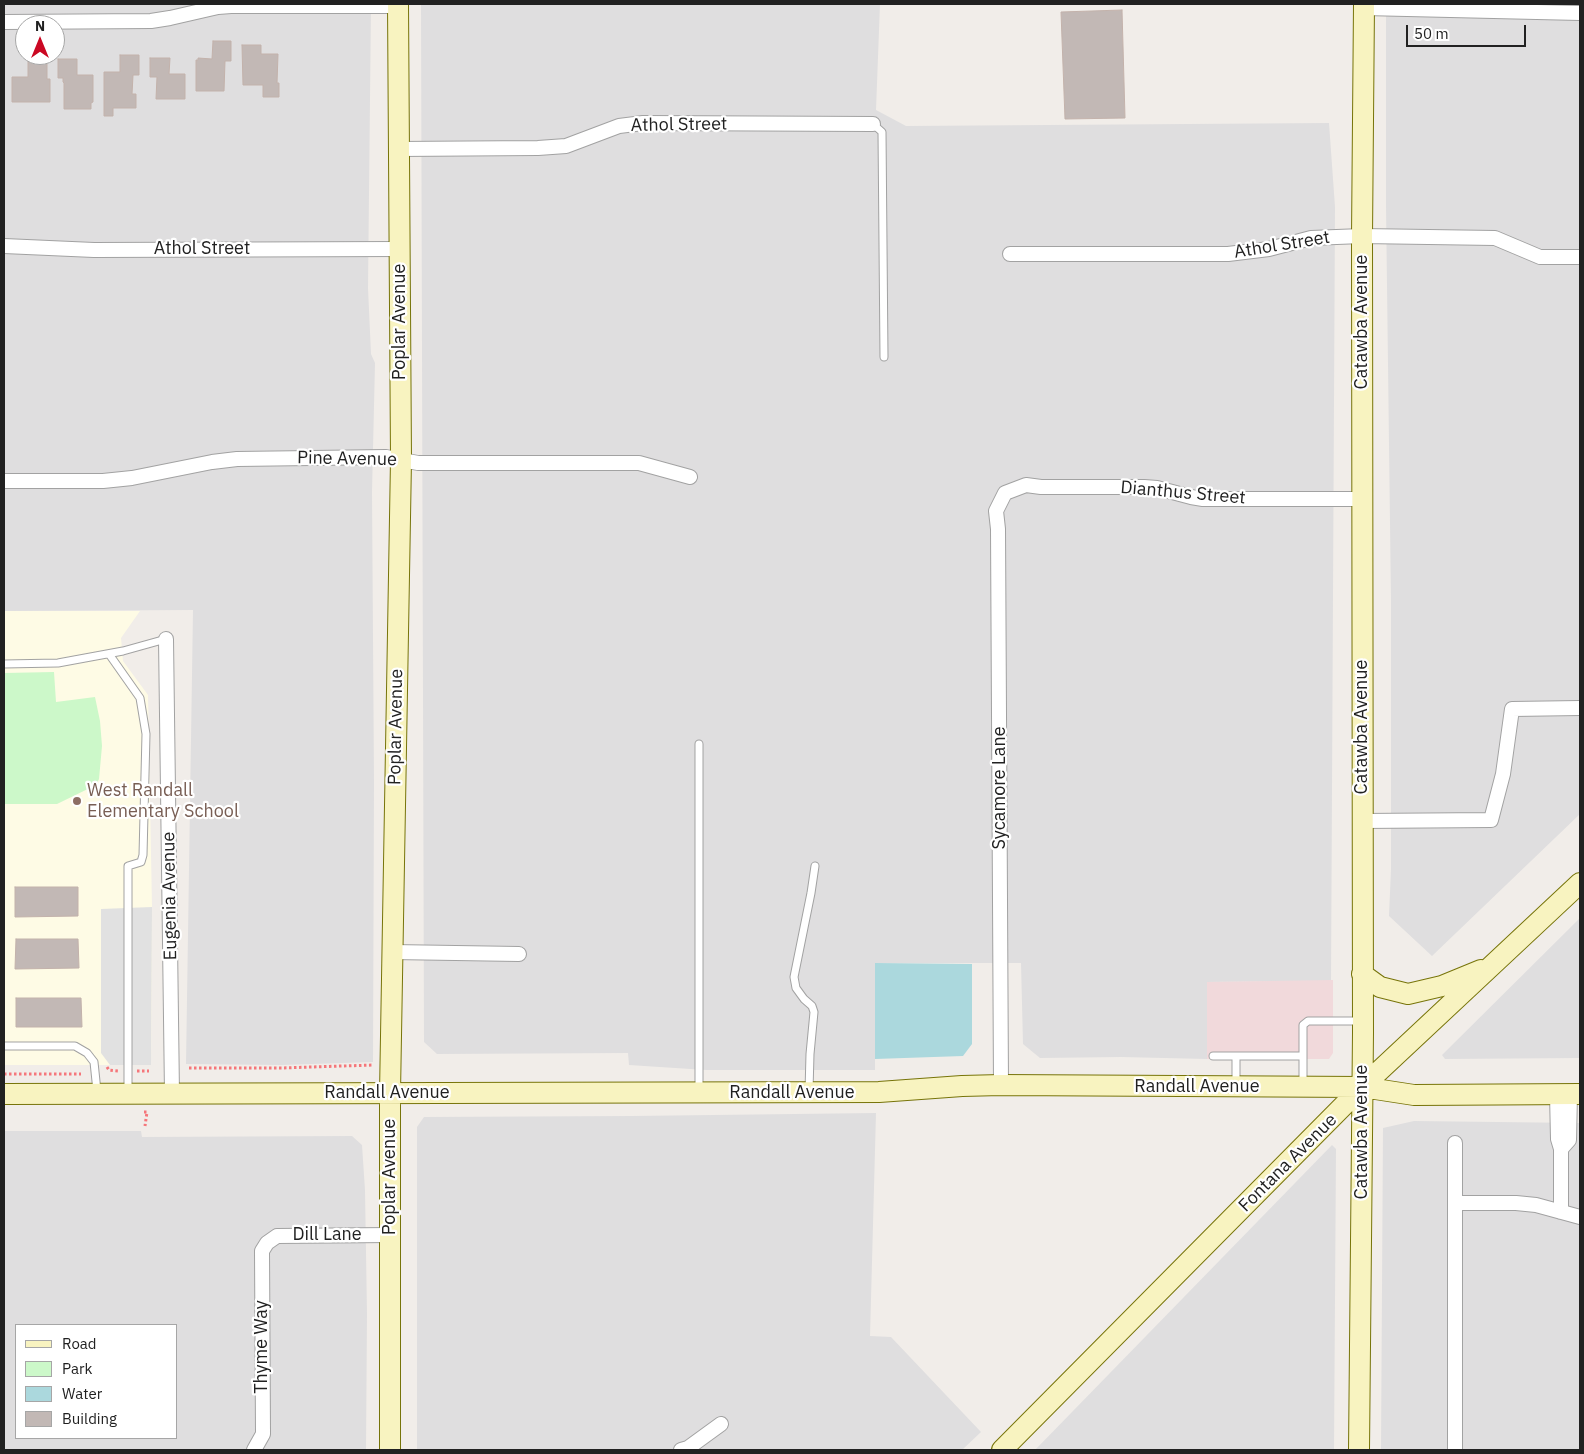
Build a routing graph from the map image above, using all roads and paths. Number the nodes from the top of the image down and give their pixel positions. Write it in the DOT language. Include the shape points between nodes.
graph roads {
  1 [pos="398,5"];
  2 [pos="1364,6"];
  3 [pos="1577,10"];
  4 [pos="4,22"];
  5 [pos="873,124"];
  6 [pos="398,149"];
  7 [pos="1362,236"];
  8 [pos="4,246"];
  9 [pos="400,249"];
  10 [pos="1010,254"];
  11 [pos="1580,257"];
  12 [pos="884,357"];
  13 [pos="401,460"];
  14 [pos="690,477"];
  15 [pos="4,481"];
  16 [pos="1005,493"];
  17 [pos="1363,499"];
  18 [pos="166,639"];
  19 [pos="109,654"];
  20 [pos="4,664"];
  21 [pos="1580,708"];
  22 [pos="699,744"];
  23 [pos="1362,821"];
  24 [pos="815,866"];
  25 [pos="1580,882"];
  26 [pos="392,952"];
  27 [pos="520,954"];
  28 [pos="1492,966"];
  29 [pos="1362,974"];
  30 [pos="1363,1021"];
  31 [pos="4,1046"];
  32 [pos="1214,1056"];
  33 [pos="1236,1056"];
  34 [pos="1302,1056"];
  35 [pos="373,1065"];
  36 [pos="189,1068"];
  37 [pos="4,1074"];
  38 [pos="81,1074"];
  39 [pos="1002,1085"];
  40 [pos="1236,1087"];
  41 [pos="1303,1087"];
  42 [pos="1362,1087"];
  43 [pos="390,1093"];
  44 [pos="809,1093"];
  45 [pos="4,1094"];
  46 [pos="97,1094"];
  47 [pos="128,1094"];
  48 [pos="172,1094"];
  49 [pos="699,1094"];
  50 [pos="1569,1094"];
  51 [pos="1455,1143"];
  52 [pos="1455,1203"];
  53 [pos="1561,1212"];
  54 [pos="1580,1217"];
  55 [pos="390,1235"];
  56 [pos="267,1243"];
  57 [pos="721,1424"];
  58 [pos="254,1450"];
  59 [pos="390,1450"];
  60 [pos="681,1450"];
  61 [pos="1002,1450"];
  62 [pos="1359,1450"];
  63 [pos="1455,1450"];
  1 -- 4 [label="street" via="231,6 151,21"];
  1 -- 6 [label="street, Poplar Avenue"];
  2 -- 3 [label="street"];
  2 -- 7 [label="street, Catawba Avenue"];
  5 -- 6 [label="street, Athol Street" via="643,123 619,126 566,146"];
  5 -- 12 [label="lane" via="882,132"];
  6 -- 9 [label="street, Poplar Avenue"];
  7 -- 10 [label="street, Athol Street" via="1311,238 1269,249 1228,254"];
  7 -- 11 [label="street, Athol Street" via="1495,238 1540,257"];
  7 -- 17 [label="street, Catawba Avenue"];
  8 -- 9 [label="street, Athol Street" via="94,250"];
  9 -- 13 [label="street, Poplar Avenue"];
  13 -- 14 [label="street, Pine Avenue" via="418,463 639,463"];
  13 -- 15 [label="street, Pine Avenue" via="386,457 237,459 102,481"];
  13 -- 26 [label="street, Poplar Avenue"];
  16 -- 17 [label="street, Dianthus Street" via="1026,485 1144,487 1203,498"];
  16 -- 39 [label="street, Sycamore Lane" via="996,511"];
  17 -- 23 [label="street, Catawba Avenue"];
  18 -- 19 [label="lane"];
  18 -- 48 [label="street, Eugenia Avenue"];
  19 -- 20 [label="lane" via="58,664"];
  19 -- 47 [label="lane" via="140,698 146,734 143,855 141,862 128,866"];
  21 -- 23 [label="street" via="1512,710 1503,774 1491,820"];
  22 -- 49 [label="lane"];
  23 -- 29 [label="street, Catawba Avenue"];
  24 -- 44 [label="lane" via="794,977 796,988 814,1012"];
  25 -- 28 [label="street, Fontana Avenue"];
  26 -- 27 [label="street"];
  26 -- 43 [label="street, Poplar Avenue"];
  28 -- 29 [label="street" via="1442,986 1408,994 1380,987"];
  28 -- 42 [label="street, Fontana Avenue"];
  29 -- 30 [label="street, Catawba Avenue"];
  30 -- 34 [label="lane" via="1308,1021 1303,1025"];
  30 -- 42 [label="street, Catawba Avenue"];
  31 -- 46 [label="lane" via="75,1046 94,1062"];
  32 -- 33 [label="lane"];
  33 -- 34 [label="lane"];
  33 -- 40 [label="lane"];
  34 -- 41 [label="lane"];
  35 -- 36 [label="path"];
  37 -- 38 [label="path"];
  39 -- 40 [label="street, Randall Avenue"];
  39 -- 44 [label="street, Randall Avenue"];
  40 -- 41 [label="street, Randall Avenue"];
  41 -- 42 [label="street, Randall Avenue"];
  42 -- 50 [label="street, Randall Avenue" via="1414,1095"];
  42 -- 61 [label="street, Fontana Avenue"];
  42 -- 62 [label="street, Catawba Avenue"];
  43 -- 48 [label="street, Randall Avenue"];
  43 -- 49 [label="street, Randall Avenue"];
  43 -- 55 [label="street, Poplar Avenue"];
  44 -- 49 [label="street, Randall Avenue"];
  45 -- 46 [label="street, Randall Avenue"];
  46 -- 47 [label="street, Randall Avenue"];
  47 -- 48 [label="street, Randall Avenue"];
  50 -- 53 [label="street" via="1558,1139 1561,1149"];
  51 -- 52 [label="street"];
  52 -- 53 [label="street" via="1516,1203"];
  52 -- 63 [label="street"];
  53 -- 54 [label="street"];
  55 -- 56 [label="street, Dill Lane" via="277,1236"];
  55 -- 59 [label="street, Poplar Avenue"];
  56 -- 58 [label="street, Thyme Way" via="262,1251 263,1434"];
  57 -- 60 [label="street"];
}
